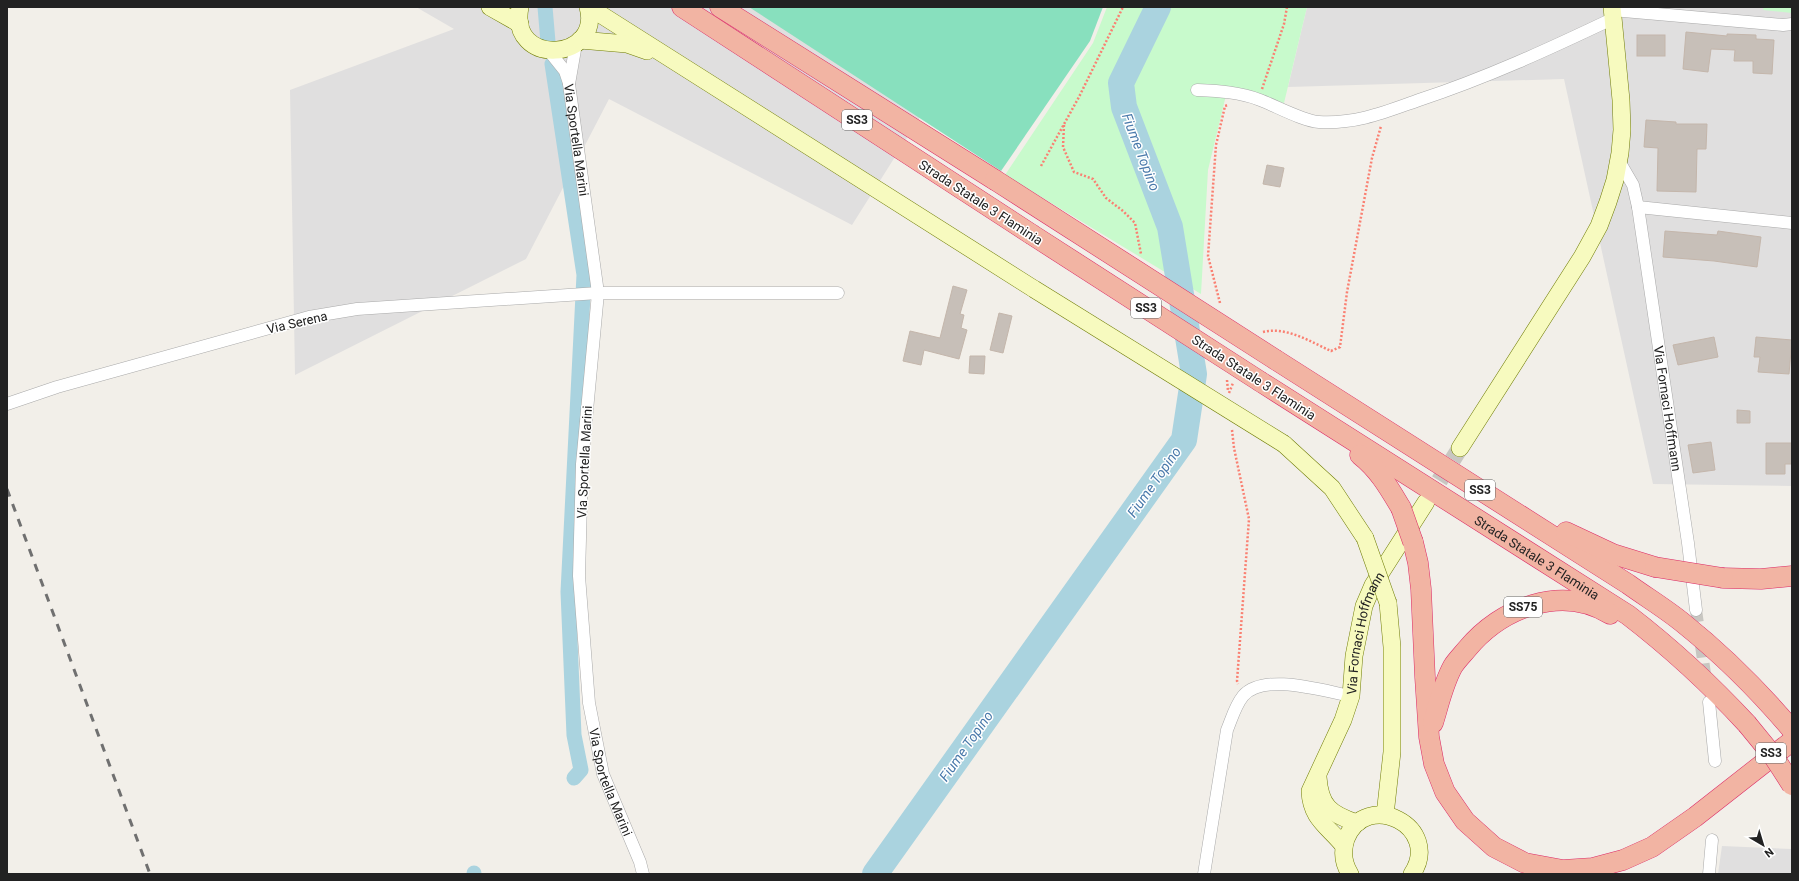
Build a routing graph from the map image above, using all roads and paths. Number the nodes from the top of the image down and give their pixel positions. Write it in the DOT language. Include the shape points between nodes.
graph roads {
  1 [pos="490,7"];
  2 [pos="520,7"];
  3 [pos="588,7"];
  4 [pos="593,7"];
  5 [pos="682,7"];
  6 [pos="720,7"];
  7 [pos="1123,7"];
  8 [pos="1287,7"];
  9 [pos="1612,12"];
  10 [pos="520,24"];
  11 [pos="1792,24"];
  12 [pos="578,42"];
  13 [pos="549,51"];
  14 [pos="666,57"];
  15 [pos="569,84"];
  16 [pos="1197,90"];
  17 [pos="1246,96"];
  18 [pos="1259,99"];
  19 [pos="1384,113"];
  20 [pos="1064,124"];
  21 [pos="1619,161"];
  22 [pos="1041,166"];
  23 [pos="1638,207"];
  24 [pos="1792,223"];
  25 [pos="1141,255"];
  26 [pos="597,293"];
  27 [pos="838,293"];
  28 [pos="1220,309"];
  29 [pos="1259,333"];
  30 [pos="1284,365"];
  31 [pos="1226,372"];
  32 [pos="1236,376"];
  33 [pos="1269,387"];
  34 [pos="7,404"];
  35 [pos="1232,425"];
  36 [pos="1460,448"];
  37 [pos="1426,502"];
  38 [pos="1792,576"];
  39 [pos="1696,610"];
  40 [pos="1677,653"];
  41 [pos="1244,695"];
  42 [pos="1351,696"];
  43 [pos="1709,702"];
  44 [pos="1792,730"];
  45 [pos="1429,737"];
  46 [pos="1792,741"];
  47 [pos="1715,761"];
  48 [pos="1318,773"];
  49 [pos="1792,785"];
  50 [pos="1385,815"];
  51 [pos="1357,823"];
  52 [pos="1712,840"];
  53 [pos="1344,846"];
  54 [pos="643,874"];
  55 [pos="1204,874"];
  56 [pos="1350,874"];
  57 [pos="1412,874"];
  58 [pos="1708,874"];
  1 -- 10 [label="main road"];
  2 -- 10 [label="main road"];
  3 -- 12 [label="main road, Via Sportella Marini" via="589,20 586,31"];
  4 -- 14 [label="main road"];
  5 -- 33 [label="highway, Strada Statale 3 Flaminia / SS3, bridge"];
  6 -- 30 [label="highway, Strada Statale 3 Flaminia / SS3, bridge"];
  7 -- 20 [label="path"];
  8 -- 18 [label="path" via="1284,24"];
  9 -- 11 [label="street"];
  9 -- 19 [label="street" via="1510,66"];
  9 -- 21 [label="main road" via="1622,130"];
  10 -- 13 [label="main road" via="530,42"];
  12 -- 13 [label="main road" via="568,49"];
  12 -- 14 [label="main road" via="628,44"];
  12 -- 15 [label="street, Via Sportella Marini"];
  13 -- 15 [label="street" via="564,71"];
  14 -- 50 [label="main road, bridge" via="1284,444 1332,488 1365,538 1388,603 1392,647 1392,752"];
  15 -- 26 [label="street, Via Sportella Marini"];
  16 -- 17 [label="street" via="1223,91"];
  17 -- 18 [label="street"];
  17 -- 28 [label="path" via="1225,106 1216,145 1208,256"];
  18 -- 19 [label="street" via="1317,122 1369,118"];
  19 -- 29 [label="path" via="1372,158 1347,292 1340,347 1331,351 1273,329"];
  20 -- 22 [label="path"];
  20 -- 25 [label="path" via="1063,147 1074,172 1093,179 1106,198 1135,223"];
  21 -- 23 [label="street, Via Fornaci Hoffmann" via="1633,185"];
  21 -- 36 [label="main road" via="1599,226 1582,257"];
  23 -- 24 [label="street"];
  23 -- 39 [label="street, Via Fornaci Hoffmann"];
  26 -- 27 [label="street, Via Serena"];
  26 -- 34 [label="street, Via Serena" via="357,309 309,317 58,386"];
  26 -- 54 [label="street, Via Sportella Marini" via="582,464 579,576 589,703 603,774"];
  30 -- 38 [label="highway, bridge" via="1326,385 1569,534 1613,554 1655,567 1723,578 1761,579"];
  30 -- 44 [label="highway, Strada Statale 3 Flaminia / SS3" via="1628,584 1682,622 1747,680"];
  31 -- 32 [label="path" via="1228,396"];
  33 -- 40 [label="highway, Strada Statale 3 Flaminia / SS3" via="1628,615"];
  33 -- 45 [label="highway, SS75, bridge" via="1307,420 1370,463 1384,478 1401,508 1418,563"];
  35 -- 41 [label="path" via="1234,448 1250,519 1237,681"];
  37 -- 42 [label="main road, Via Fornaci Hoffmann" via="1373,585 1364,606 1354,656"];
  40 -- 45 [label="highway, SS75" via="1655,644 1602,609 1578,602 1548,601 1520,608 1493,624 1454,664 1444,684"];
  40 -- 49 [label="highway, Strada Statale 3 Flaminia / SS3, bridge" via="1747,724"];
  41 -- 42 [label="street" via="1256,686 1282,683"];
  41 -- 55 [label="street" via="1235,708 1228,730"];
  42 -- 48 [label="main road, Via Fornaci Hoffmann" via="1343,720"];
  43 -- 47 [label="street"];
  45 -- 46 [label="highway, SS75" via="1434,764 1445,792 1464,821 1494,847 1525,863 1563,870 1593,868 1623,860 1652,847 1695,817"];
  48 -- 51 [label="main road" via="1322,800 1330,811"];
  48 -- 53 [label="main road, Via Fornaci Hoffmann" via="1310,791 1310,804 1317,817"];
  50 -- 51 [label="main road" via="1370,817"];
  50 -- 57 [label="main road" via="1397,818 1408,826 1415,836 1419,848 1418,861"];
  51 -- 53 [label="main road" via="1348,833"];
  52 -- 58 [label="street"];
  53 -- 56 [label="main road" via="1343,857"];
}
